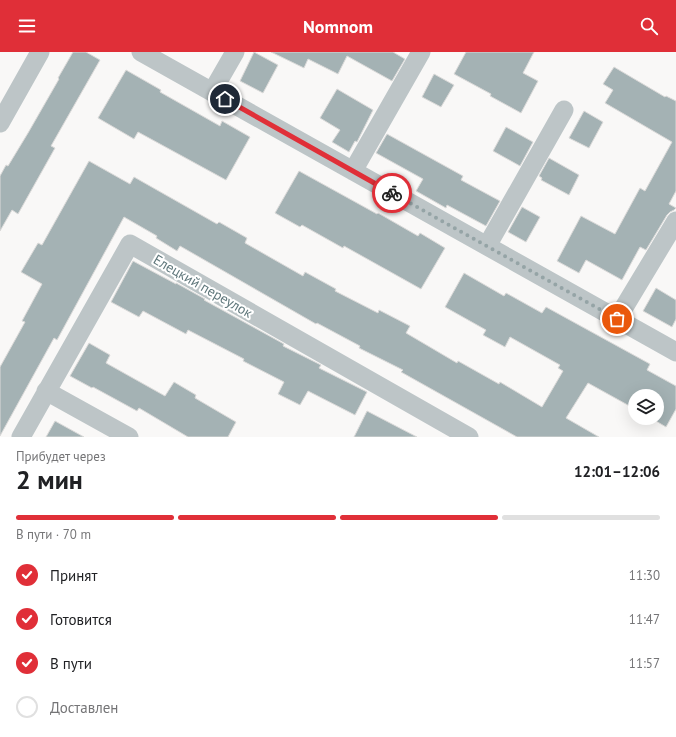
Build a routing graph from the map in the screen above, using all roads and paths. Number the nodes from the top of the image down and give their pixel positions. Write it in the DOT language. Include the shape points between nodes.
graph roads {
  1 [pos="40,52"];
  2 [pos="141,52"];
  3 [pos="235,52"];
  4 [pos="421,52"];
  5 [pos="212,92"];
  6 [pos="564,110"];
  7 [pos="0,123"];
  8 [pos="353,171"];
  9 [pos="676,221"];
  10 [pos="487,246"];
  11 [pos="617,319"];
  12 [pos="676,352"];
  13 [pos="46,391"];
  14 [pos="21,437"];
  15 [pos="129,437"];
  16 [pos="470,437"];
  1 -- 7 [label="street"];
  2 -- 5 [label="street"];
  3 -- 5 [label="street"];
  4 -- 8 [label="street"];
  5 -- 8 [label="street"];
  6 -- 10 [label="street"];
  8 -- 10 [label="street"];
  9 -- 11 [label="street"];
  10 -- 11 [label="street"];
  11 -- 12 [label="street"];
  13 -- 14 [label="street, Елецкий переулок"];
  13 -- 15 [label="street"];
  13 -- 16 [label="street, Елецкий переулок" via="130,244"];
}
